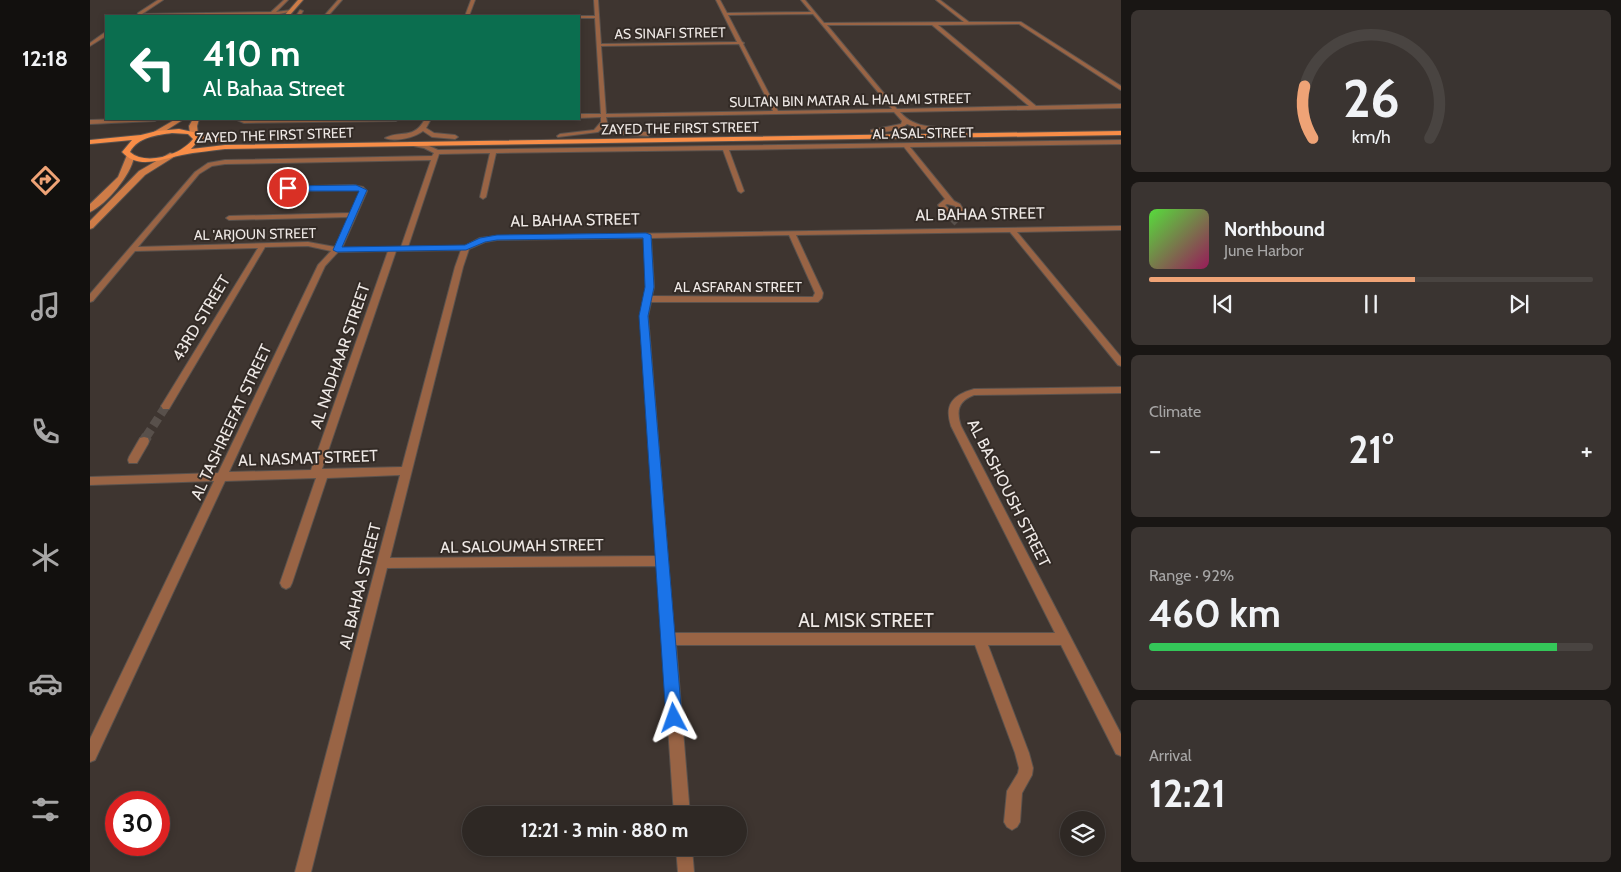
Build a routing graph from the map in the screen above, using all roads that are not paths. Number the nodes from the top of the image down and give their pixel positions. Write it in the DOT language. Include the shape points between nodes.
graph roads {
  1 [pos="161,0"];
  2 [pos="286,0"];
  3 [pos="301,0"];
  4 [pos="340,0"];
  5 [pos="473,0"];
  6 [pos="596,0"];
  7 [pos="718,0"];
  8 [pos="803,0"];
  9 [pos="938,0"];
  10 [pos="306,5"];
  11 [pos="814,13"];
  12 [pos="272,14"];
  13 [pos="288,14"];
  14 [pos="298,14"];
  15 [pos="726,14"];
  16 [pos="138,15"];
  17 [pos="204,15"];
  18 [pos="327,15"];
  19 [pos="466,15"];
  20 [pos="580,17"];
  21 [pos="597,17"];
  22 [pos="933,23"];
  23 [pos="968,23"];
  24 [pos="824,24"];
  25 [pos="105,35"];
  26 [pos="90,44"];
  27 [pos="742,44"];
  28 [pos="599,45"];
  29 [pos="1121,88"];
  30 [pos="1121,106"];
  31 [pos="1035,108"];
  32 [pos="897,110"];
  33 [pos="776,112"];
  34 [pos="580,116"];
  35 [pos="604,119"];
  36 [pos="133,120"];
  37 [pos="179,120"];
  38 [pos="196,120"];
  39 [pos="241,120"];
  40 [pos="296,120"];
  41 [pos="428,120"];
  42 [pos="905,121"];
  43 [pos="90,122"];
  44 [pos="1121,127"];
  45 [pos="424,129"];
  46 [pos="958,130"];
  47 [pos="873,131"];
  48 [pos="1121,133"];
  49 [pos="153,134"];
  50 [pos="648,134"];
  51 [pos="195,135"];
  52 [pos="560,136"];
  53 [pos="455,137"];
  54 [pos="388,138"];
  55 [pos="90,142"];
  56 [pos="1121,142"];
  57 [pos="410,144"];
  58 [pos="462,144"];
  59 [pos="906,146"];
  60 [pos="90,148"];
  61 [pos="725,148"];
  62 [pos="493,152"];
  63 [pos="177,154"];
  64 [pos="436,155"];
  65 [pos="129,156"];
  66 [pos="272,189"];
  67 [pos="742,191"];
  68 [pos="483,197"];
  69 [pos="951,202"];
  70 [pos="90,209"];
  71 [pos="353,215"];
  72 [pos="230,218"];
  73 [pos="953,219"];
  74 [pos="90,226"];
  75 [pos="1121,228"];
  76 [pos="1012,230"];
  77 [pos="964,231"];
  78 [pos="792,234"];
  79 [pos="646,235"];
  80 [pos="263,246"];
  81 [pos="466,248"];
  82 [pos="132,249"];
  83 [pos="393,249"];
  84 [pos="404,249"];
  85 [pos="337,250"];
  86 [pos="90,299"];
  87 [pos="648,299"];
  88 [pos="1121,363"];
  89 [pos="1121,390"];
  90 [pos="166,406"];
  91 [pos="144,441"];
  92 [pos="133,460"];
  93 [pos="406,471"];
  94 [pos="319,473"];
  95 [pos="222,477"];
  96 [pos="90,481"];
  97 [pos="662,560"];
  98 [pos="382,563"];
  99 [pos="286,583"];
  100 [pos="668,639"];
  101 [pos="979,639"];
  102 [pos="1065,639"];
  103 [pos="1121,749"];
  104 [pos="90,755"];
  105 [pos="681,806"];
  106 [pos="1012,822"];
  107 [pos="685,856"];
  108 [pos="303,872"];
  109 [pos="686,872"];
  1 -- 16 [label="street"];
  2 -- 12 [label="street"];
  3 -- 13 [label="street"];
  4 -- 18 [label="street"];
  5 -- 19 [label="street"];
  6 -- 21 [label="street"];
  7 -- 15 [label="street"];
  8 -- 11 [label="street"];
  9 -- 23 [label="street"];
  10 -- 14 [label="street"];
  11 -- 15 [label="street"];
  11 -- 24 [label="street"];
  12 -- 13 [label="street"];
  12 -- 17 [label="street"];
  15 -- 27 [label="street"];
  20 -- 21 [label="street"];
  21 -- 28 [label="street"];
  22 -- 23 [label="street"];
  22 -- 24 [label="street"];
  22 -- 31 [label="street"];
  23 -- 29 [label="street" via="1023,23"];
  24 -- 32 [label="street"];
  25 -- 26 [label="street"];
  27 -- 28 [label="street, AS SINAFI STREET"];
  27 -- 33 [label="street"];
  28 -- 35 [label="street"];
  30 -- 31 [label="street, SULTAN BIN MATAR AL HALAMI STREET"];
  31 -- 32 [label="street, SULTAN BIN MATAR AL HALAMI STREET"];
  32 -- 33 [label="street, SULTAN BIN MATAR AL HALAMI STREET"];
  32 -- 42 [label="street"];
  33 -- 35 [label="street, SULTAN BIN MATAR AL HALAMI STREET"];
  34 -- 35 [label="street, SULTAN BIN MATAR AL HALAMI STREET"];
  35 -- 50 [label="street" via="607,127 613,130"];
  35 -- 52 [label="street" via="596,131"];
  36 -- 43 [label="street"];
  37 -- 49 [label="street"];
  38 -- 51 [label="street"];
  39 -- 40 [label="street"];
  41 -- 45 [label="street"];
  42 -- 46 [label="street" via="920,127"];
  42 -- 47 [label="street" via="899,127"];
  44 -- 46 [label="main road, ZAYED THE FIRST STREET"];
  45 -- 53 [label="street" via="432,135"];
  45 -- 54 [label="street" via="412,135"];
  46 -- 47 [label="main road, ZAYED THE FIRST STREET"];
  47 -- 50 [label="main road, ZAYED THE FIRST STREET"];
  48 -- 58 [label="main road, ZAYED THE FIRST STREET"];
  49 -- 51 [label="main road, ZAYED THE FIRST STREET" via="179,131"];
  49 -- 55 [label="main road"];
  49 -- 65 [label="main road" via="130,145 126,152"];
  50 -- 52 [label="main road, ZAYED THE FIRST STREET"];
  51 -- 54 [label="main road, ZAYED THE FIRST STREET" via="230,141"];
  51 -- 63 [label="main road" via="196,142"];
  52 -- 53 [label="main road, ZAYED THE FIRST STREET"];
  53 -- 54 [label="main road, ZAYED THE FIRST STREET"];
  56 -- 59 [label="street, AL ASAL STREET"];
  57 -- 58 [label="main road, ZAYED THE FIRST STREET"];
  57 -- 63 [label="main road, ZAYED THE FIRST STREET" via="216,147"];
  57 -- 64 [label="street" via="425,146"];
  58 -- 64 [label="street" via="448,147"];
  59 -- 61 [label="street, AL ASAL STREET"];
  59 -- 69 [label="street"];
  60 -- 65 [label="main road" via="116,150"];
  61 -- 62 [label="street, AL ASAL STREET"];
  61 -- 67 [label="street"];
  62 -- 64 [label="street, AL ASAL STREET"];
  62 -- 68 [label="street"];
  63 -- 65 [label="main road, ZAYED THE FIRST STREET" via="149,160"];
  63 -- 74 [label="street" via="142,173"];
  64 -- 82 [label="street, AL ASAL STREET" via="210,164 197,173"];
  64 -- 84 [label="street"];
  65 -- 70 [label="street" via="130,166 125,174"];
  66 -- 71 [label="street, AL TASHREEFAT STREET" via="361,188 363,193"];
  69 -- 73 [label="street" via="964,213"];
  69 -- 73 [label="street" via="941,204"];
  71 -- 72 [label="street"];
  71 -- 85 [label="street, AL TASHREEFAT STREET"];
  73 -- 77 [label="street"];
  75 -- 76 [label="street, AL BAHAA STREET"];
  76 -- 77 [label="street, AL BAHAA STREET"];
  76 -- 88 [label="street"];
  77 -- 78 [label="street, AL BAHAA STREET"];
  78 -- 79 [label="street, AL BAHAA STREET"];
  78 -- 87 [label="street, AL ASFARAN STREET" via="819,293 815,300"];
  79 -- 81 [label="street, AL BAHAA STREET" via="497,238"];
  79 -- 87 [label="street"];
  80 -- 82 [label="street, AL 'ARJOUN STREET"];
  80 -- 85 [label="street, AL 'ARJOUN STREET" via="313,244"];
  80 -- 90 [label="street, 43RD STREET"];
  81 -- 84 [label="street, AL 'ARJOUN STREET"];
  81 -- 93 [label="street, AL BAHAA STREET"];
  82 -- 86 [label="street, AL ASAL STREET"];
  83 -- 84 [label="street, AL 'ARJOUN STREET"];
  83 -- 85 [label="street, AL 'ARJOUN STREET"];
  83 -- 94 [label="street, AL NADHAAR STREET"];
  85 -- 95 [label="street, AL TASHREEFAT STREET" via="322,265"];
  87 -- 97 [label="street" via="644,316"];
  89 -- 102 [label="street, AL BASHOUSH STREET" via="974,392 958,398 952,409 956,426"];
  91 -- 92 [label="street"];
  93 -- 94 [label="street, AL NASMAT STREET"];
  93 -- 98 [label="street, AL BAHAA STREET"];
  94 -- 95 [label="street, AL NASMAT STREET"];
  94 -- 99 [label="street, AL NADHAAR STREET"];
  95 -- 96 [label="street, AL NASMAT STREET"];
  95 -- 104 [label="street, AL TASHREEFAT STREET"];
  97 -- 98 [label="street, AL SALOUMAH STREET"];
  97 -- 100 [label="street"];
  98 -- 108 [label="street, AL BAHAA STREET"];
  100 -- 101 [label="street, AL MISK STREET"];
  100 -- 105 [label="street"];
  101 -- 102 [label="street, AL MISK STREET"];
  101 -- 106 [label="street" via="1026,768 1023,782 1013,798"];
  102 -- 103 [label="street, AL BASHOUSH STREET"];
  107 -- 109 [label="street"];
}
